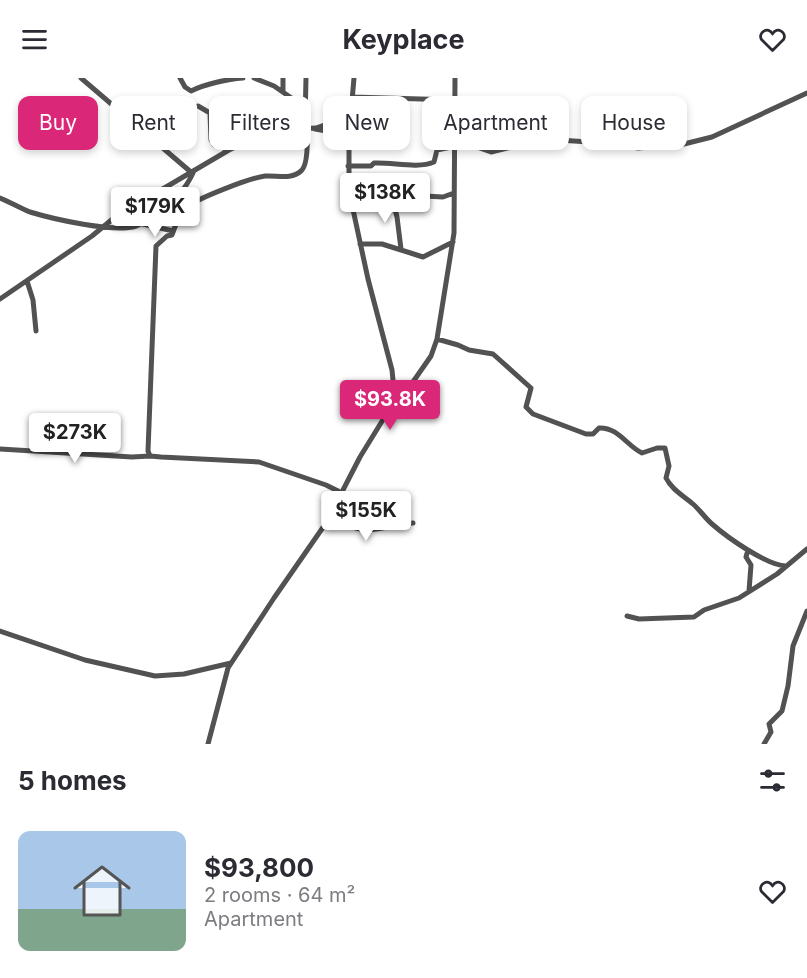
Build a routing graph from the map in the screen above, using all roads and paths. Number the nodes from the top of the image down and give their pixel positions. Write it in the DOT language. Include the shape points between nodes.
graph roads {
  1 [pos="81,78"];
  2 [pos="180,78"];
  3 [pos="243,78"];
  4 [pos="254,78"];
  5 [pos="283,78"];
  6 [pos="306,78"];
  7 [pos="354,78"];
  8 [pos="455,78"];
  9 [pos="261,79"];
  10 [pos="284,92"];
  11 [pos="807,93"];
  12 [pos="290,96"];
  13 [pos="306,96"];
  14 [pos="352,96"];
  15 [pos="455,96"];
  16 [pos="198,106"];
  17 [pos="209,112"];
  18 [pos="569,141"];
  19 [pos="229,150"];
  20 [pos="307,150"];
  21 [pos="349,150"];
  22 [pos="437,150"];
  23 [pos="453,150"];
  24 [pos="348,166"];
  25 [pos="193,172"];
  26 [pos="349,192"];
  27 [pos="454,193"];
  28 [pos="390,194"];
  29 [pos="0,198"];
  30 [pos="141,224"];
  31 [pos="104,226"];
  32 [pos="173,231"];
  33 [pos="453,242"];
  34 [pos="360,244"];
  35 [pos="401,249"];
  36 [pos="27,281"];
  37 [pos="0,299"];
  38 [pos="36,331"];
  39 [pos="437,339"];
  40 [pos="392,405"];
  41 [pos="0,449"];
  42 [pos="150,456"];
  43 [pos="341,495"];
  44 [pos="333,513"];
  45 [pos="413,523"];
  46 [pos="807,549"];
  47 [pos="748,550"];
  48 [pos="785,566"];
  49 [pos="749,591"];
  50 [pos="807,611"];
  51 [pos="627,616"];
  52 [pos="0,631"];
  53 [pos="231,663"];
  54 [pos="208,744"];
  55 [pos="764,744"];
  1 -- 25 [label="street"];
  2 -- 3 [label="street" via="190,91"];
  4 -- 9 [label="street"];
  5 -- 10 [label="street"];
  6 -- 13 [label="street"];
  7 -- 14 [label="street"];
  8 -- 15 [label="street"];
  9 -- 10 [label="street"];
  10 -- 12 [label="street"];
  11 -- 18 [label="street" via="720,134 684,144 638,148"];
  16 -- 17 [label="street"];
  19 -- 25 [label="street"];
  20 -- 32 [label="street" via="302,171 251,180 194,203 183,211"];
  21 -- 24 [label="street"];
  22 -- 24 [label="street" via="434,162 423,165 384,162"];
  23 -- 27 [label="street"];
  24 -- 26 [label="street"];
  25 -- 30 [label="street" via="175,199"];
  25 -- 31 [label="street"];
  26 -- 28 [label="street"];
  26 -- 34 [label="street"];
  27 -- 28 [label="street" via="443,197"];
  27 -- 33 [label="street"];
  28 -- 35 [label="street"];
  29 -- 31 [label="street" via="32,212"];
  30 -- 31 [label="street"];
  30 -- 32 [label="street"];
  31 -- 36 [label="street"];
  32 -- 42 [label="street" via="155,249"];
  33 -- 35 [label="street" via="423,257"];
  33 -- 39 [label="street"];
  34 -- 35 [label="street"];
  34 -- 40 [label="street" via="392,370"];
  36 -- 37 [label="street"];
  36 -- 38 [label="street"];
  39 -- 40 [label="street" via="431,356"];
  39 -- 47 [label="street" via="499,358 530,387 526,407 533,414 586,434 607,428 642,453 665,448 668,482 713,525"];
  40 -- 43 [label="street"];
  41 -- 42 [label="street"];
  42 -- 43 [label="street" via="259,462 331,487"];
  43 -- 44 [label="street"];
  44 -- 45 [label="street" via="359,530"];
  44 -- 53 [label="street"];
  46 -- 48 [label="street"];
  47 -- 48 [label="street"];
  47 -- 49 [label="street" via="746,557 752,566"];
  48 -- 49 [label="street"];
  49 -- 51 [label="street" via="692,618"];
  50 -- 55 [label="street" via="793,646 782,711 769,724 771,732"];
  52 -- 53 [label="street" via="85,660 155,676"];
  53 -- 54 [label="street"];
}
